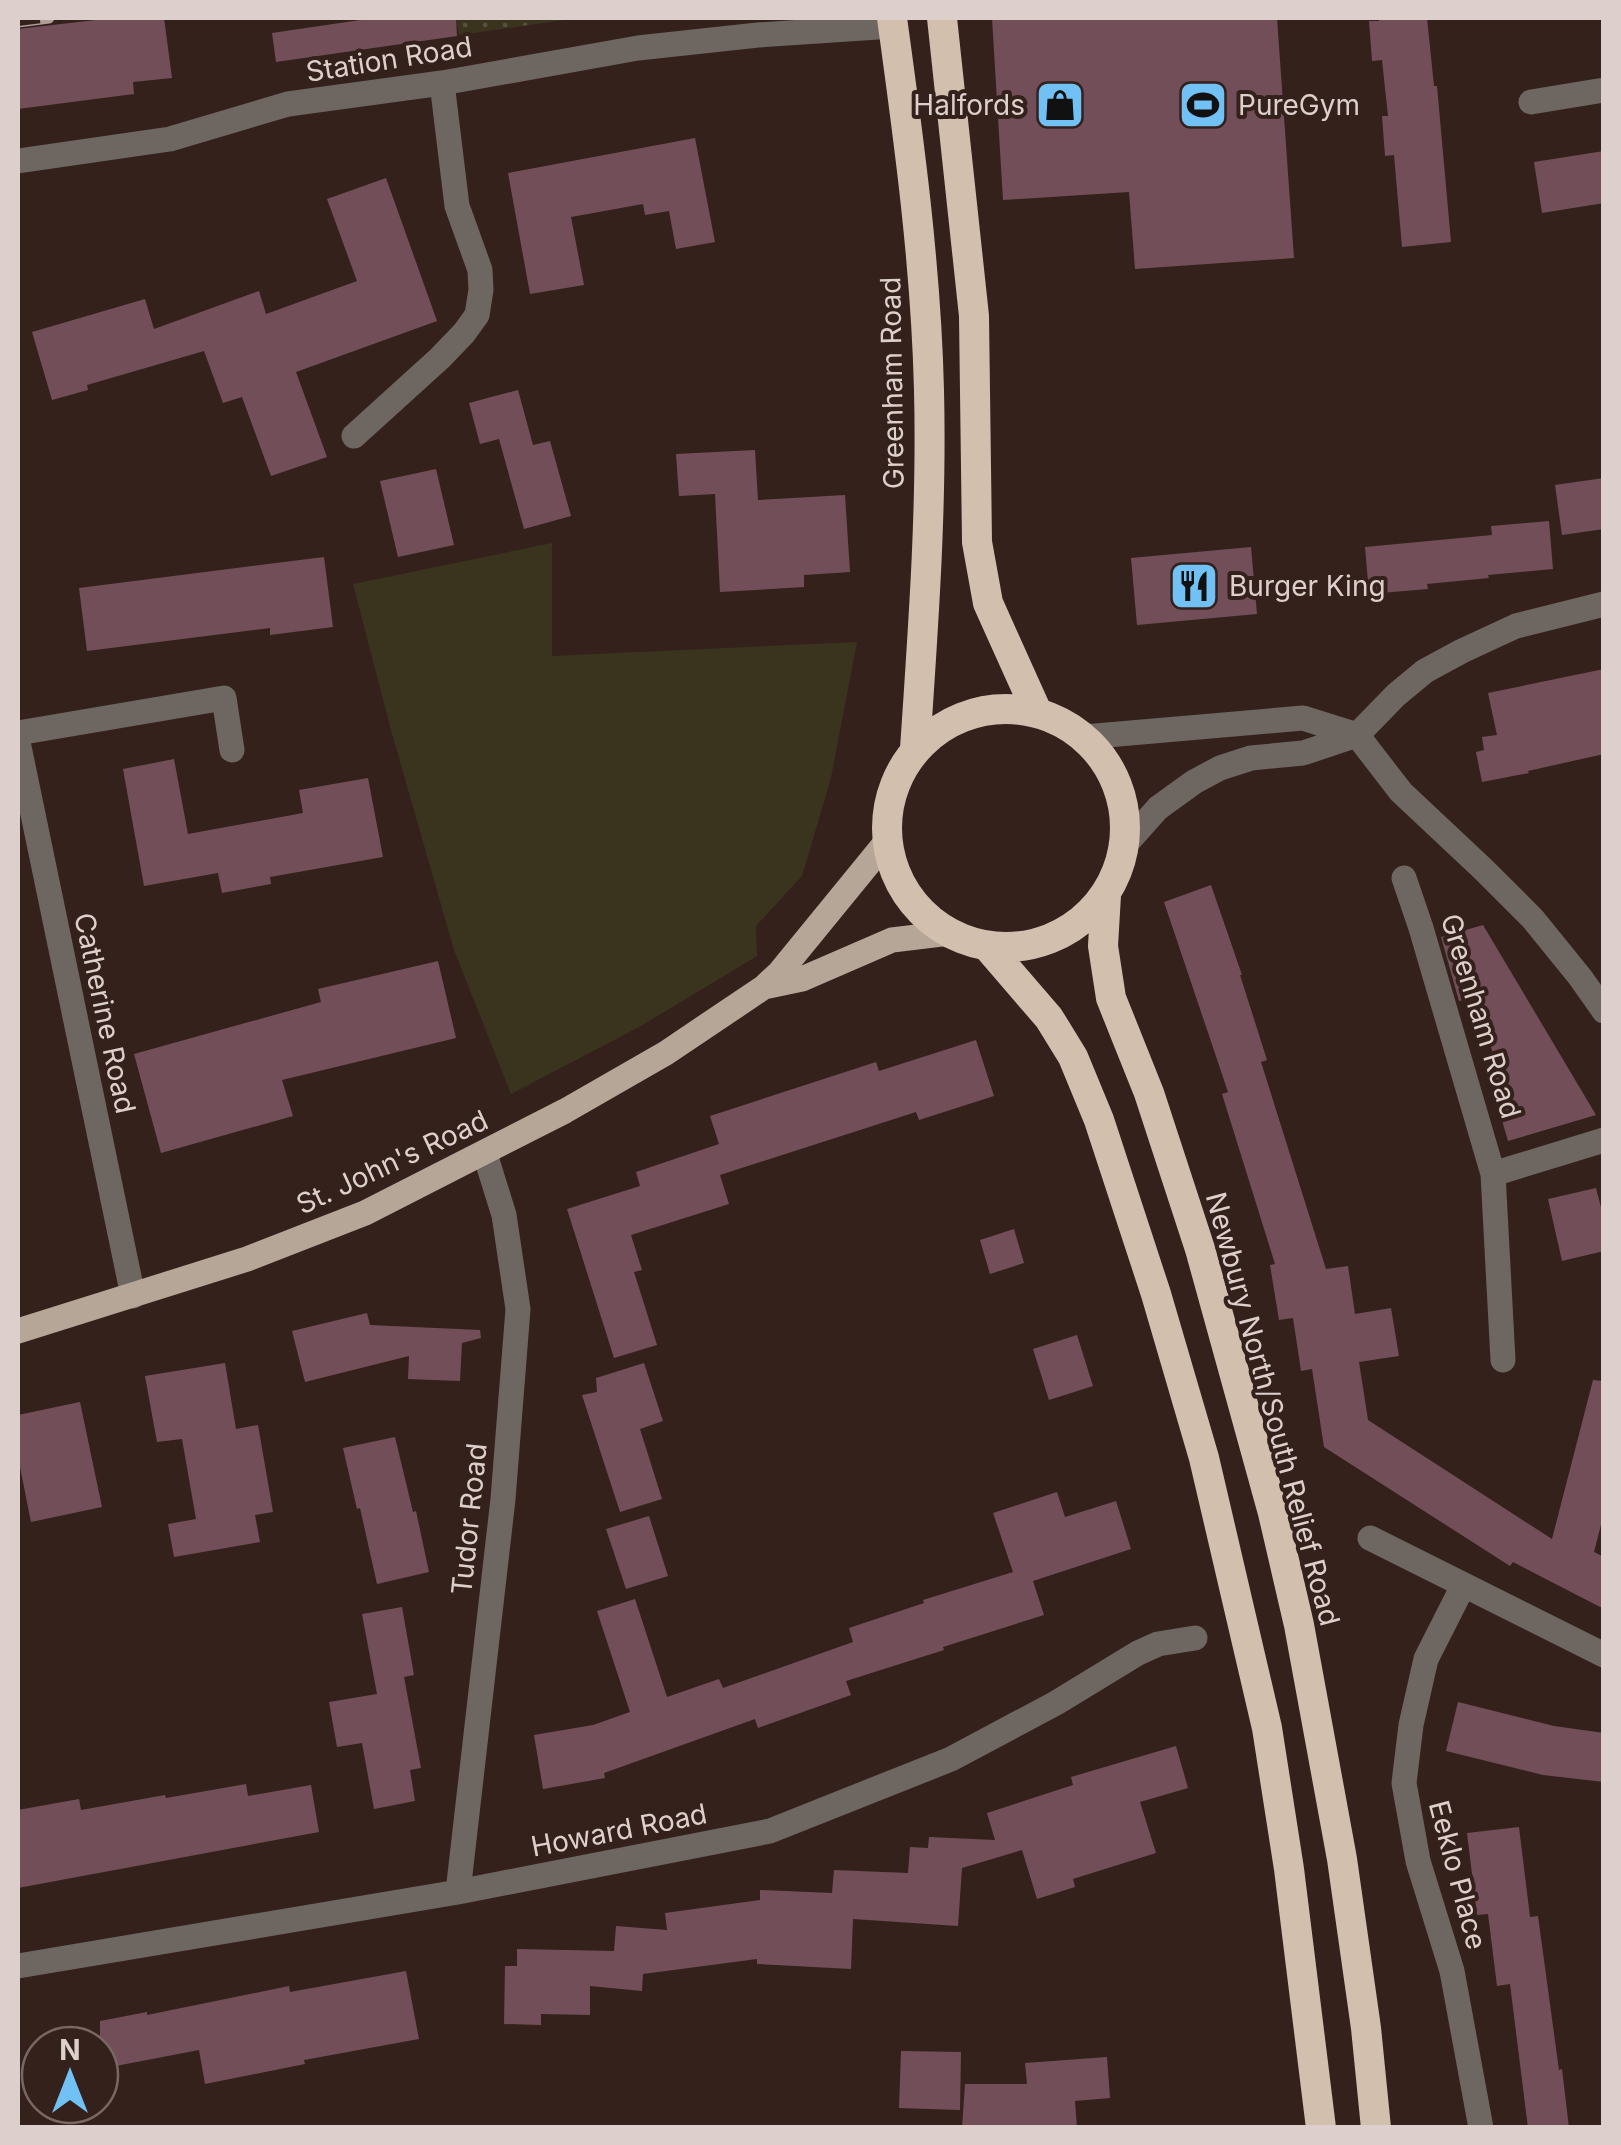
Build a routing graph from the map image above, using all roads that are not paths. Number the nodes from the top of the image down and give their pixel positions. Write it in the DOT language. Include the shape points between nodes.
graph roads {
  1 [pos="942,18"];
  2 [pos="892,22"];
  3 [pos="442,83"];
  4 [pos="1604,90"];
  5 [pos="1530,102"];
  6 [pos="18,161"];
  7 [pos="354,436"];
  8 [pos="1604,604"];
  9 [pos="1037,712"];
  10 [pos="18,732"];
  11 [pos="1357,735"];
  12 [pos="1084,737"];
  13 [pos="18,742"];
  14 [pos="232,750"];
  15 [pos="915,750"];
  16 [pos="887,841"];
  17 [pos="1125,845"];
  18 [pos="1404,878"];
  19 [pos="1106,895"];
  20 [pos="950,933"];
  21 [pos="987,946"];
  22 [pos="764,988"];
  23 [pos="1604,1011"];
  24 [pos="1604,1140"];
  25 [pos="485,1154"];
  26 [pos="1494,1174"];
  27 [pos="133,1296"];
  28 [pos="18,1331"];
  29 [pos="1503,1360"];
  30 [pos="1370,1538"];
  31 [pos="1463,1586"];
  32 [pos="1195,1638"];
  33 [pos="1604,1655"];
  34 [pos="458,1892"];
  35 [pos="18,1966"];
  36 [pos="1320,2128"];
  37 [pos="1376,2128"];
  38 [pos="1481,2128"];
  1 -- 9 [label="highway" via="974,316 977,542 988,603"];
  2 -- 3 [label="street, Station Road" via="638,48"];
  2 -- 15 [label="highway, Greenham Road" via="922,256 929,392"];
  3 -- 6 [label="street, Station Road" via="288,104 170,139"];
  3 -- 7 [label="street" via="457,206 480,270 477,315"];
  4 -- 5 [label="street"];
  8 -- 11 [label="street" via="1516,626 1425,671"];
  9 -- 12 [label="highway"];
  9 -- 15 [label="highway" via="971,713 940,727"];
  10 -- 14 [label="street" via="224,698"];
  11 -- 12 [label="street" via="1304,718"];
  11 -- 17 [label="street" via="1304,753 1220,768 1158,808"];
  11 -- 23 [label="street, Greenham Road" via="1401,792 1532,919"];
  12 -- 17 [label="highway" via="1114,774"];
  13 -- 27 [label="street, Catherine Road"];
  15 -- 16 [label="highway" via="892,792"];
  16 -- 20 [label="highway" via="907,895"];
  16 -- 22 [label="main road, St. John's Road"];
  17 -- 19 [label="highway"];
  18 -- 26 [label="street, Greenham Road"];
  19 -- 21 [label="highway" via="1088,916 1041,942"];
  19 -- 37 [label="highway, Newbury North/South Relief Road" via="1103,946 1111,998 1200,1249 1300,1625 1342,1858"];
  20 -- 21 [label="highway"];
  20 -- 22 [label="main road, St. John's Road" via="892,940"];
  21 -- 36 [label="highway" via="1074,1057 1204,1458 1268,1728"];
  22 -- 25 [label="main road, St. John's Road"];
  24 -- 26 [label="street"];
  25 -- 27 [label="main road, St. John's Road" via="365,1213"];
  25 -- 34 [label="street, Tudor Road" via="504,1215 518,1309"];
  26 -- 29 [label="street, Greenham Road"];
  27 -- 28 [label="main road, St. John's Road"];
  30 -- 31 [label="street"];
  31 -- 33 [label="street"];
  31 -- 38 [label="street, Eeklo Place" via="1426,1660 1404,1783 1418,1861 1452,1972"];
  32 -- 34 [label="street, Howard Road" via="1138,1653 951,1759 770,1831"];
  34 -- 35 [label="street, Howard Road"];
}
